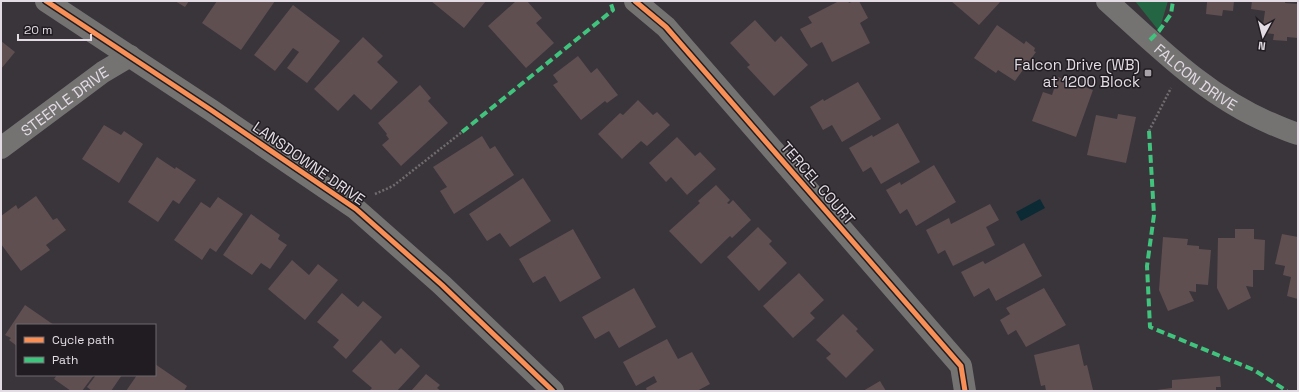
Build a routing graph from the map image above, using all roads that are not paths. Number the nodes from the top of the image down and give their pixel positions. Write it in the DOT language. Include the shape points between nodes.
graph roads {
  1 [pos="46,1"];
  2 [pos="635,1"];
  3 [pos="1107,1"];
  4 [pos="130,56"];
  5 [pos="1298,134"];
  6 [pos="1,148"];
  7 [pos="553,391"];
  8 [pos="964,391"];
  1 -- 4 [label="street, LANSDOWNE DRIVE"];
  2 -- 8 [label="street, TERCEL COURT" via="666,27 961,366"];
  3 -- 5 [label="street, FALCON DRIVE" via="1183,69 1220,97 1248,113"];
  4 -- 6 [label="street, STEEPLE DRIVE" via="103,72"];
  4 -- 7 [label="street, LANSDOWNE DRIVE" via="356,209 442,285"];
}
